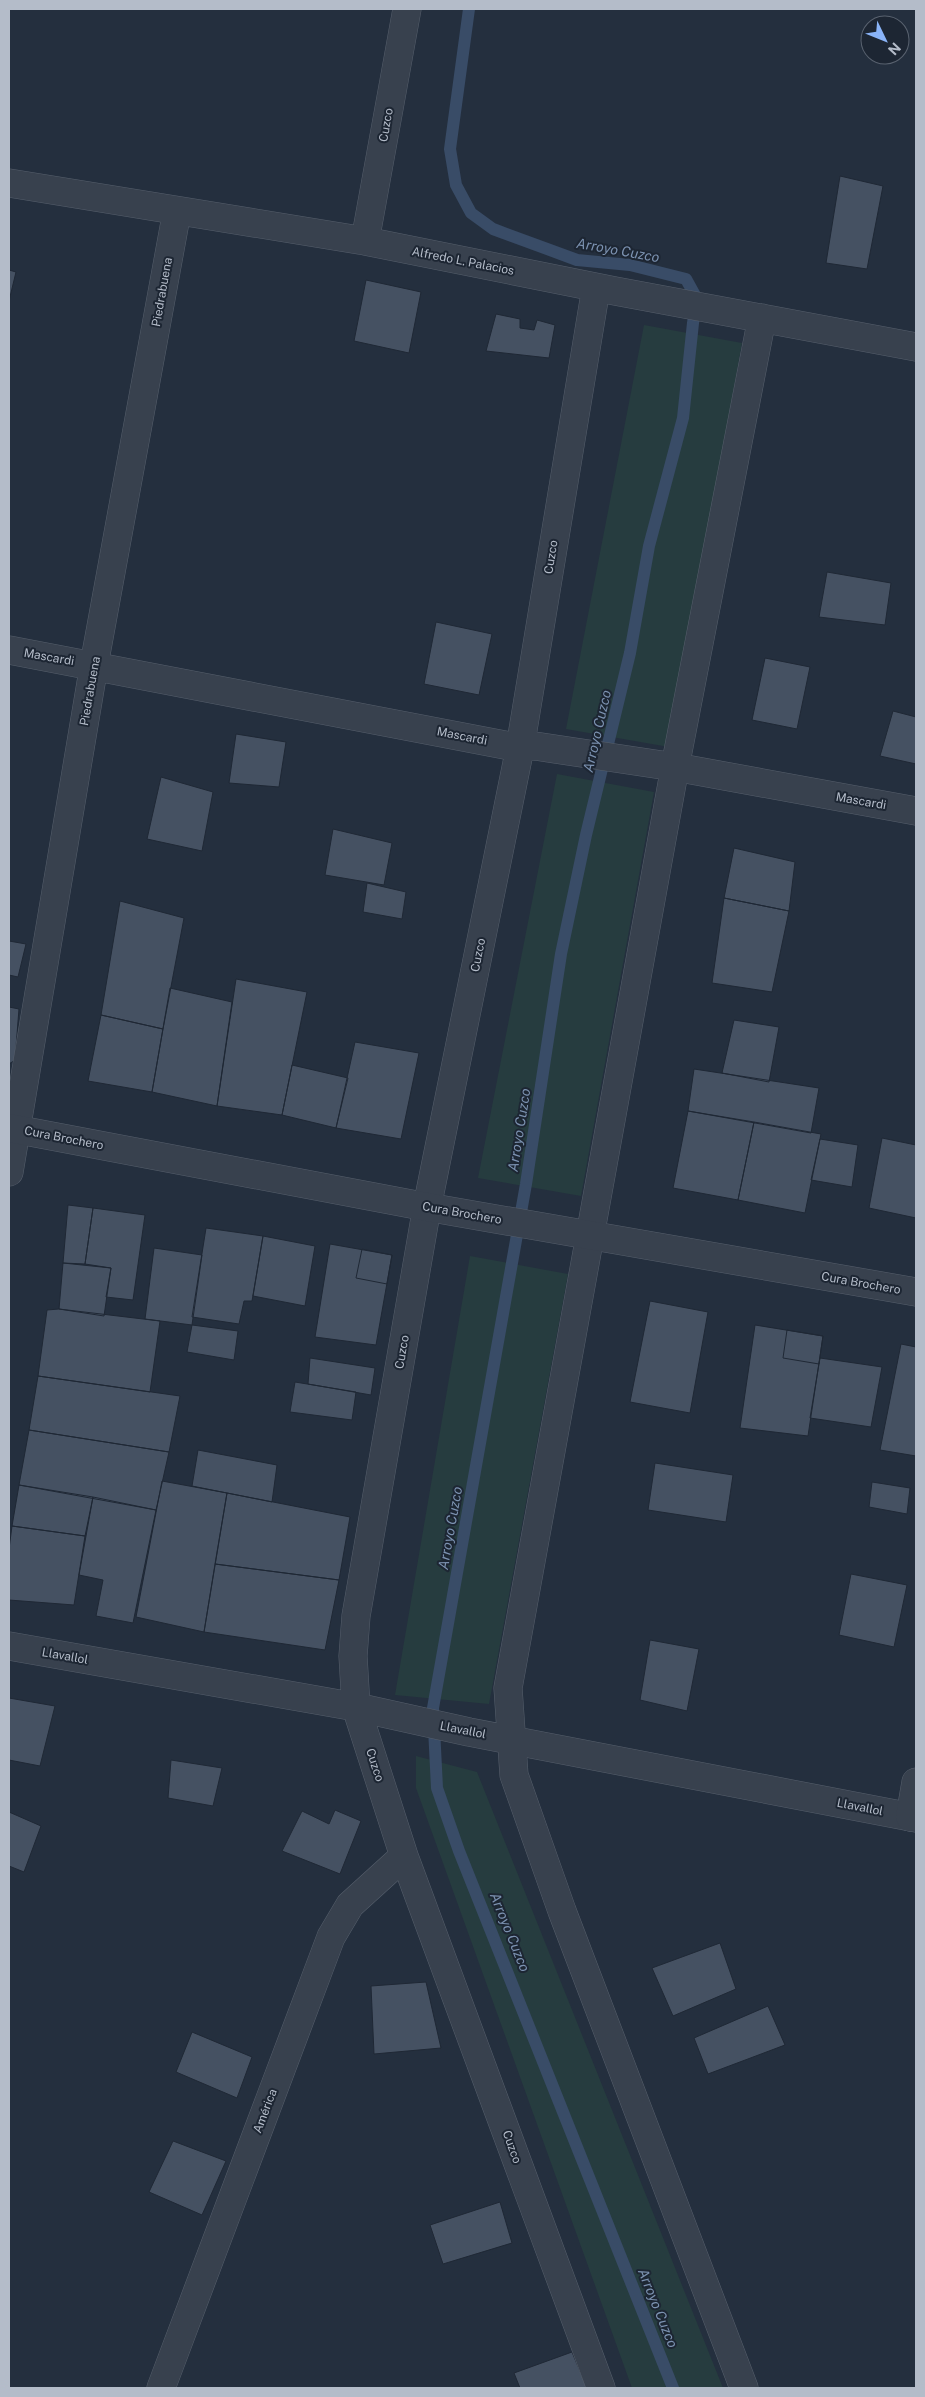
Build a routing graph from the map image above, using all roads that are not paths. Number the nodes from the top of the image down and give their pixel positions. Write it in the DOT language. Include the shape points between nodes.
graph roads {
  1 [pos="406,9"];
  2 [pos="9,183"];
  3 [pos="177,211"];
  4 [pos="365,241"];
  5 [pos="605,289"];
  6 [pos="762,318"];
  7 [pos="916,347"];
  8 [pos="9,650"];
  9 [pos="94,665"];
  10 [pos="527,747"];
  11 [pos="668,766"];
  12 [pos="916,811"];
  13 [pos="12,1129"];
  14 [pos="9,1172"];
  15 [pos="427,1207"];
  16 [pos="591,1237"];
  17 [pos="916,1292"];
  18 [pos="9,1646"];
  19 [pos="356,1706"];
  20 [pos="510,1739"];
  21 [pos="916,1782"];
  22 [pos="913,1817"];
  23 [pos="404,1856"];
  24 [pos="161,2388"];
  25 [pos="601,2388"];
  26 [pos="744,2388"];
  1 -- 4 [label="street, Cuzco"];
  2 -- 3 [label="street, Alfredo L. Palacios"];
  3 -- 4 [label="street, Alfredo L. Palacios"];
  3 -- 9 [label="street, Piedrabuena"];
  4 -- 5 [label="street, Alfredo L. Palacios"];
  5 -- 6 [label="street, Alfredo L. Palacios"];
  5 -- 10 [label="street, Cuzco"];
  6 -- 7 [label="street, Alfredo L. Palacios"];
  6 -- 11 [label="street"];
  8 -- 9 [label="street, Mascardi"];
  9 -- 10 [label="street, Mascardi"];
  9 -- 13 [label="street, Piedrabuena"];
  10 -- 11 [label="street, Mascardi"];
  10 -- 15 [label="street, Cuzco"];
  11 -- 12 [label="street, Mascardi"];
  11 -- 16 [label="street"];
  13 -- 14 [label="street, Piedrabuena"];
  13 -- 15 [label="street, Cura Brochero"];
  15 -- 16 [label="street, Cura Brochero"];
  15 -- 19 [label="street, Cuzco" via="356,1616 353,1656"];
  16 -- 17 [label="street, Cura Brochero"];
  16 -- 20 [label="street" via="508,1688"];
  18 -- 19 [label="street, Llavallol"];
  19 -- 20 [label="street, Llavallol"];
  19 -- 23 [label="street, Cuzco"];
  20 -- 22 [label="street, Llavallol"];
  20 -- 26 [label="street" via="514,1775 562,1911"];
  21 -- 22 [label="street"];
  23 -- 24 [label="street, América" via="350,1905 331,1937"];
  23 -- 25 [label="street, Cuzco"];
}
